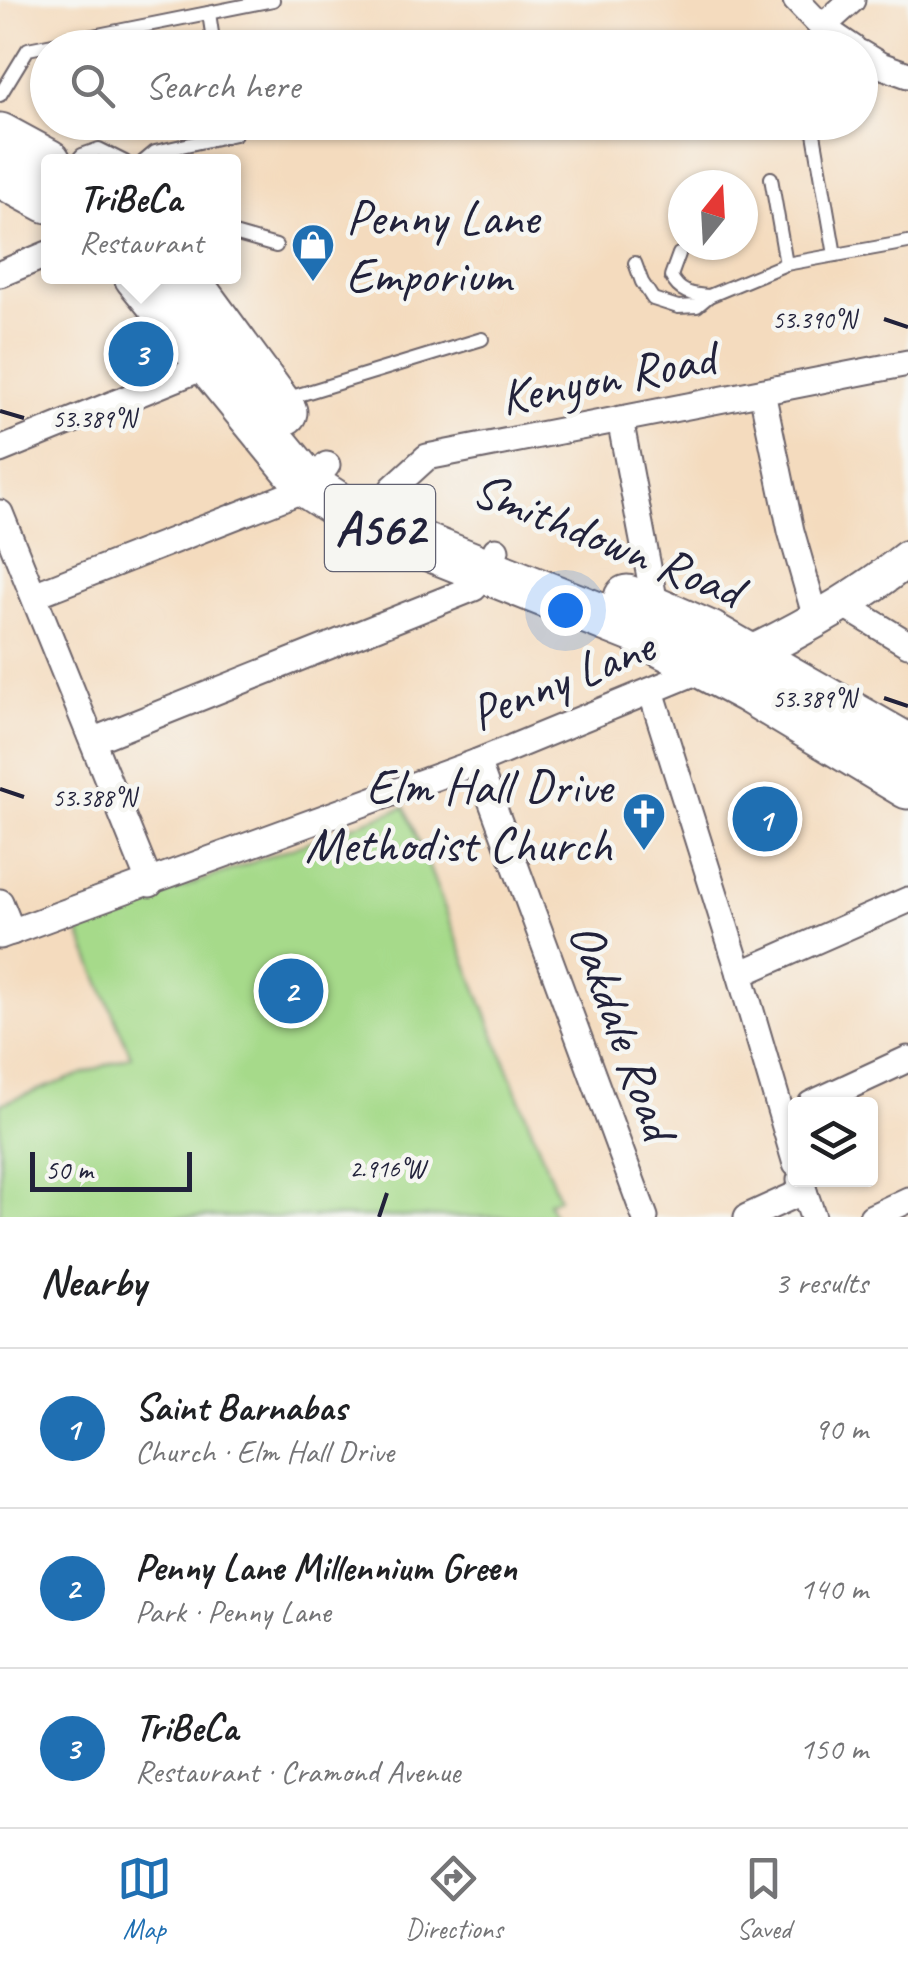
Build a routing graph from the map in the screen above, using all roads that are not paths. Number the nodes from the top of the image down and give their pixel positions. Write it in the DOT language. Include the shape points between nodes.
graph roads {
  1 [pos="273,0"];
  2 [pos="796,0"];
  3 [pos="852,0"];
  4 [pos="210,13"];
  5 [pos="822,26"];
  6 [pos="124,30"];
  7 [pos="212,30"];
  8 [pos="828,30"];
  9 [pos="30,49"];
  10 [pos="878,64"];
  11 [pos="908,75"];
  12 [pos="0,95"];
  13 [pos="0,136"];
  14 [pos="209,140"];
  15 [pos="815,140"];
  16 [pos="82,154"];
  17 [pos="108,154"];
  18 [pos="153,154"];
  19 [pos="0,156"];
  20 [pos="41,158"];
  21 [pos="0,174"];
  22 [pos="41,178"];
  23 [pos="771,178"];
  24 [pos="41,196"];
  25 [pos="241,236"];
  26 [pos="908,242"];
  27 [pos="276,246"];
  28 [pos="835,255"];
  29 [pos="41,257"];
  30 [pos="677,260"];
  31 [pos="635,263"];
  32 [pos="786,264"];
  33 [pos="0,274"];
  34 [pos="143,284"];
  35 [pos="189,284"];
  36 [pos="710,296"];
  37 [pos="482,339"];
  38 [pos="908,363"];
  39 [pos="209,365"];
  40 [pos="762,392"];
  41 [pos="261,406"];
  42 [pos="620,418"];
  43 [pos="0,450"];
  44 [pos="319,476"];
  45 [pos="393,488"];
  46 [pos="0,513"];
  47 [pos="493,560"];
  48 [pos="900,575"];
  49 [pos="34,595"];
  50 [pos="656,610"];
  51 [pos="829,611"];
  52 [pos="908,644"];
  53 [pos="755,668"];
  54 [pos="650,690"];
  55 [pos="94,740"];
  56 [pos="477,762"];
  57 [pos="906,769"];
  58 [pos="150,884"];
  59 [pos="908,900"];
  60 [pos="0,902"];
  61 [pos="6,934"];
  62 [pos="740,974"];
  63 [pos="908,1059"];
  64 [pos="826,1097"];
  65 [pos="788,1115"];
  66 [pos="799,1187"];
  67 [pos="803,1187"];
  68 [pos="908,1200"];
  69 [pos="645,1217"];
  70 [pos="747,1217"];
  71 [pos="813,1217"];
  72 [pos="872,1217"];
  1 -- 4 [label="lane"];
  2 -- 5 [label="street"];
  3 -- 5 [label="street"];
  4 -- 6 [label="lane"];
  4 -- 7 [label="lane"];
  5 -- 8 [label="street"];
  9 -- 12 [label="lane"];
  10 -- 11 [label="street"];
  13 -- 20 [label="highway"];
  14 -- 18 [label="lane"];
  15 -- 28 [label="lane"];
  16 -- 17 [label="lane"];
  19 -- 22 [label="highway"];
  21 -- 24 [label="highway"];
  23 -- 32 [label="lane"];
  25 -- 27 [label="lane"];
  26 -- 28 [label="lane"];
  28 -- 32 [label="lane"];
  29 -- 33 [label="street"];
  30 -- 36 [label="lane" via="671,276 676,286"];
  31 -- 36 [label="lane" via="653,299 697,306"];
  32 -- 36 [label="lane"];
  34 -- 39 [label="highway, Smithdown Road / A562"];
  35 -- 41 [label="highway, Smithdown Road / A562"];
  37 -- 41 [label="lane"];
  38 -- 40 [label="street, Kenyon Road"];
  39 -- 41 [label="highway, Smithdown Road / A562"];
  39 -- 43 [label="street"];
  40 -- 42 [label="street, Kenyon Road"];
  40 -- 51 [label="street" via="791,531"];
  41 -- 44 [label="highway, Smithdown Road / A562" via="320,460"];
  42 -- 45 [label="street, Kenyon Road" via="427,457"];
  42 -- 50 [label="street"];
  44 -- 47 [label="highway, Smithdown Road / A562"];
  44 -- 49 [label="street"];
  46 -- 49 [label="street"];
  47 -- 50 [label="highway, Smithdown Road / A562"];
  47 -- 53 [label="highway, Smithdown Road / A562" via="635,630"];
  47 -- 55 [label="street" via="474,588"];
  48 -- 51 [label="street"];
  49 -- 55 [label="street"];
  50 -- 53 [label="highway, Smithdown Road / A562" via="710,634"];
  51 -- 52 [label="street"];
  51 -- 53 [label="street"];
  53 -- 54 [label="street, Penny Lane"];
  53 -- 57 [label="highway, A562"];
  53 -- 57 [label="highway, Smithdown Road / A562" via="845,710"];
  54 -- 56 [label="street, Penny Lane"];
  54 -- 62 [label="street"];
  55 -- 58 [label="street"];
  56 -- 58 [label="street, Penny Lane"];
  56 -- 69 [label="street, Oakdale Road"];
  58 -- 61 [label="street, Penny Lane"];
  59 -- 62 [label="street"];
  60 -- 61 [label="street"];
  62 -- 65 [label="street"];
  63 -- 64 [label="street"];
  66 -- 70 [label="street"];
  67 -- 71 [label="street"];
  68 -- 72 [label="street"];
}
